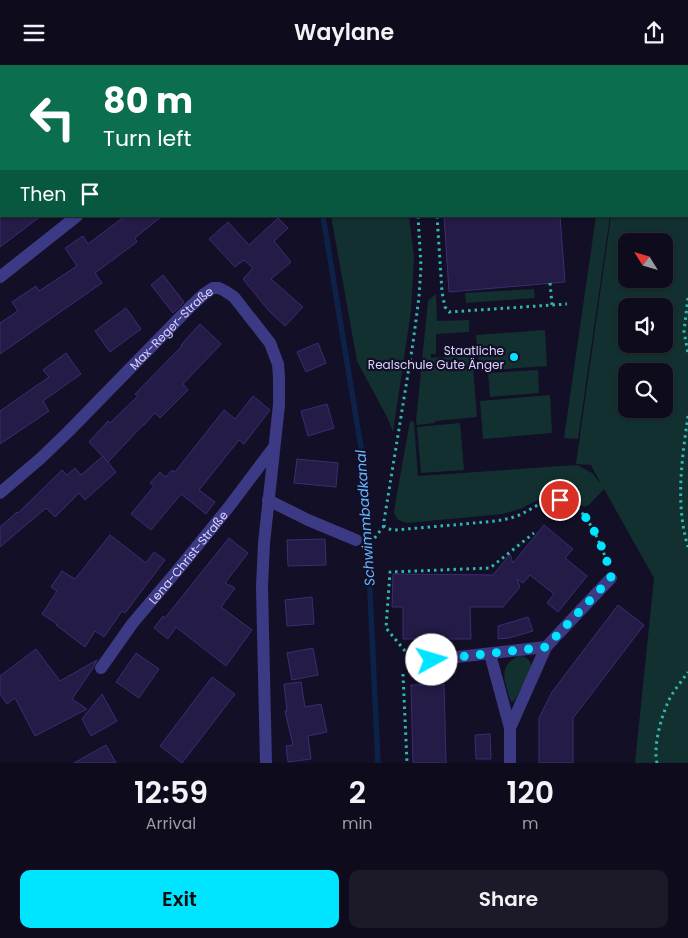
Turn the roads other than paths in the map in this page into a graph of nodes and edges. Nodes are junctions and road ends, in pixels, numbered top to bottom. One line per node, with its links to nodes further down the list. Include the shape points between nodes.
1 (76, 217): 2 (street)
2 (0, 277)
3 (274, 447): 4 (street, Max-Reger-Straße, via 279,405 275,355 270,343 234,297 220,288 213,288 190,307 41,458); 5 (street, Max-Reger-Straße); 11 (street, Lena-Christ-Straße)
4 (0, 493)
5 (268, 500): 6 (street); 13 (street, Max-Reger-Straße, via 262,587)
6 (356, 540)
7 (611, 578): 8 (street)
8 (546, 647): 9 (street); 12 (street)
9 (490, 654): 10 (street); 12 (street)
10 (413, 662)
11 (101, 667)
12 (510, 728): 14 (street)
13 (266, 763)
14 (510, 763)

